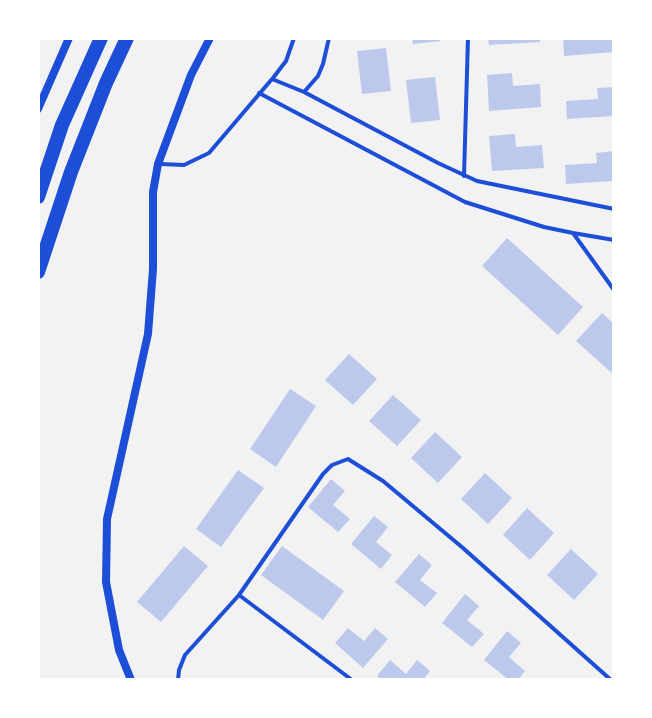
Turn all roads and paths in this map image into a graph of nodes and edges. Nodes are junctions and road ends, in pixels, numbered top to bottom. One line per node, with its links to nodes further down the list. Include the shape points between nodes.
1 (69, 38): 11 (street)
2 (101, 38): 14 (highway, via 62,125)
3 (127, 38): 18 (highway, via 71,172)
4 (210, 38): 12 (street)
5 (294, 38): 8 (lane)
6 (329, 38): 9 (lane, via 318,76)
7 (468, 38): 13 (lane)
8 (272, 79): 9 (lane); 10 (lane)
9 (304, 92): 13 (lane)
10 (259, 93): 12 (lane, via 209,153 184,165); 16 (lane, via 465,202)
11 (38, 109)
12 (158, 164): 21 (street, via 148,334 114,483 105,551 111,612)
13 (464, 176): 15 (lane)
14 (38, 197)
15 (614, 209)
16 (573, 233): 17 (lane); 19 (lane)
17 (614, 240)
18 (38, 272)
19 (614, 290)
20 (239, 595): 22 (lane, via 185,655); 23 (lane); 24 (lane, via 323,474 348,459 383,481 463,548)
21 (131, 680)
22 (178, 680)
23 (352, 680)
24 (611, 680)

